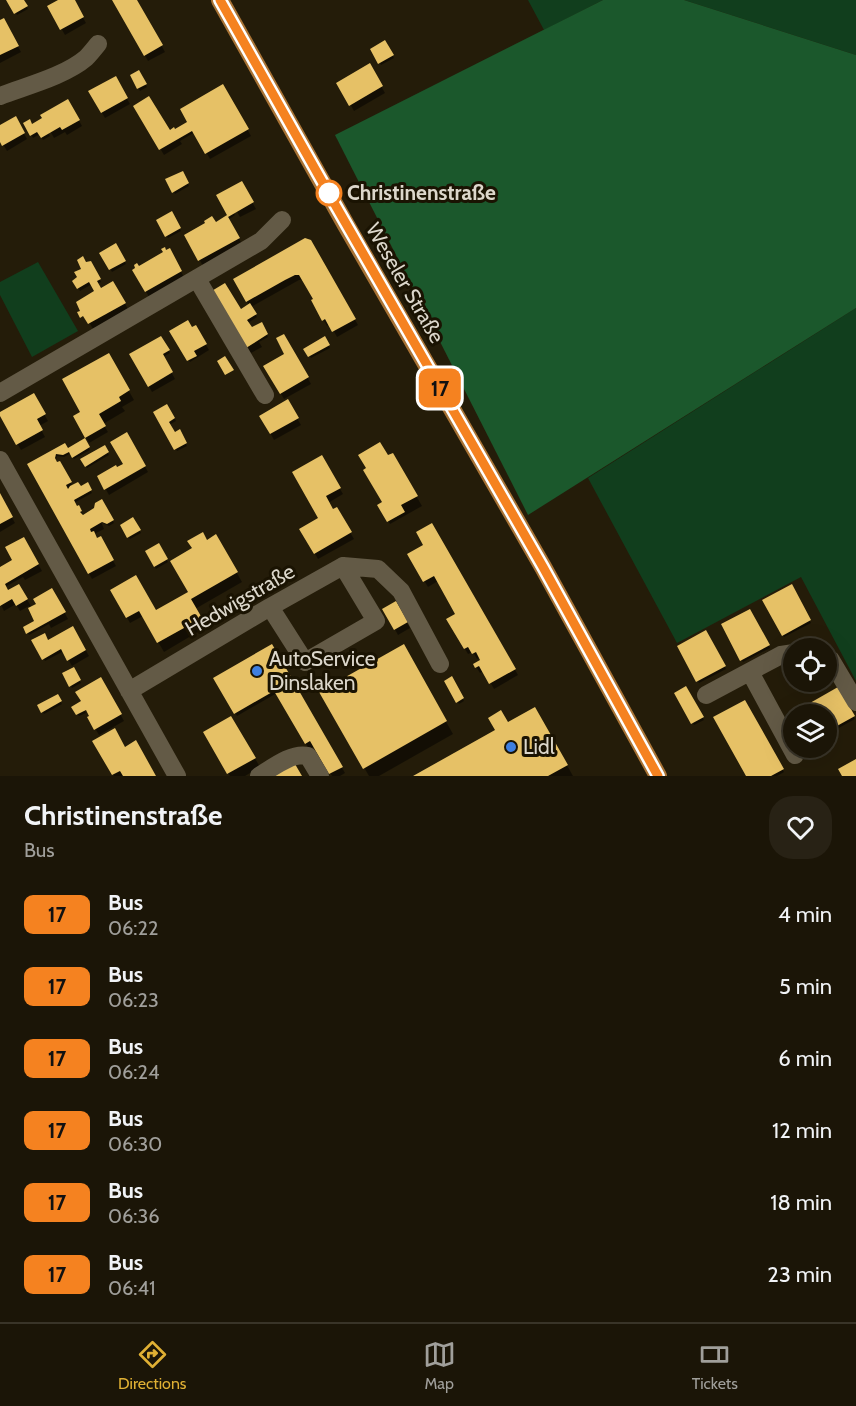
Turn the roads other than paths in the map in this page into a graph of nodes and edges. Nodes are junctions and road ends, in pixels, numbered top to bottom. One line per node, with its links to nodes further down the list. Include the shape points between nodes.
1 (220, 0): 22 (main road, Weseler Straße)
2 (99, 44): 3 (street, via 73,67)
3 (0, 96)
4 (282, 220): 5 (street, via 261,241)
5 (197, 279): 6 (street); 7 (street)
6 (0, 393)
7 (265, 395)
8 (0, 460): 15 (street)
9 (343, 566): 10 (street, Hedwigstraße); 10 (street, via 376,621 305,662); 12 (street, via 378,569 401,591)
10 (270, 607): 15 (street, Hedwigstraße)
11 (783, 655): 14 (street)
12 (441, 664)
13 (837, 670): 17 (street)
14 (750, 672): 16 (street); 18 (street)
15 (129, 691): 19 (street)
16 (706, 695)
17 (856, 702)
18 (783, 733)
19 (177, 776)
20 (259, 776): 21 (street, via 302,754 308,756)
21 (320, 776)
22 (658, 776)

